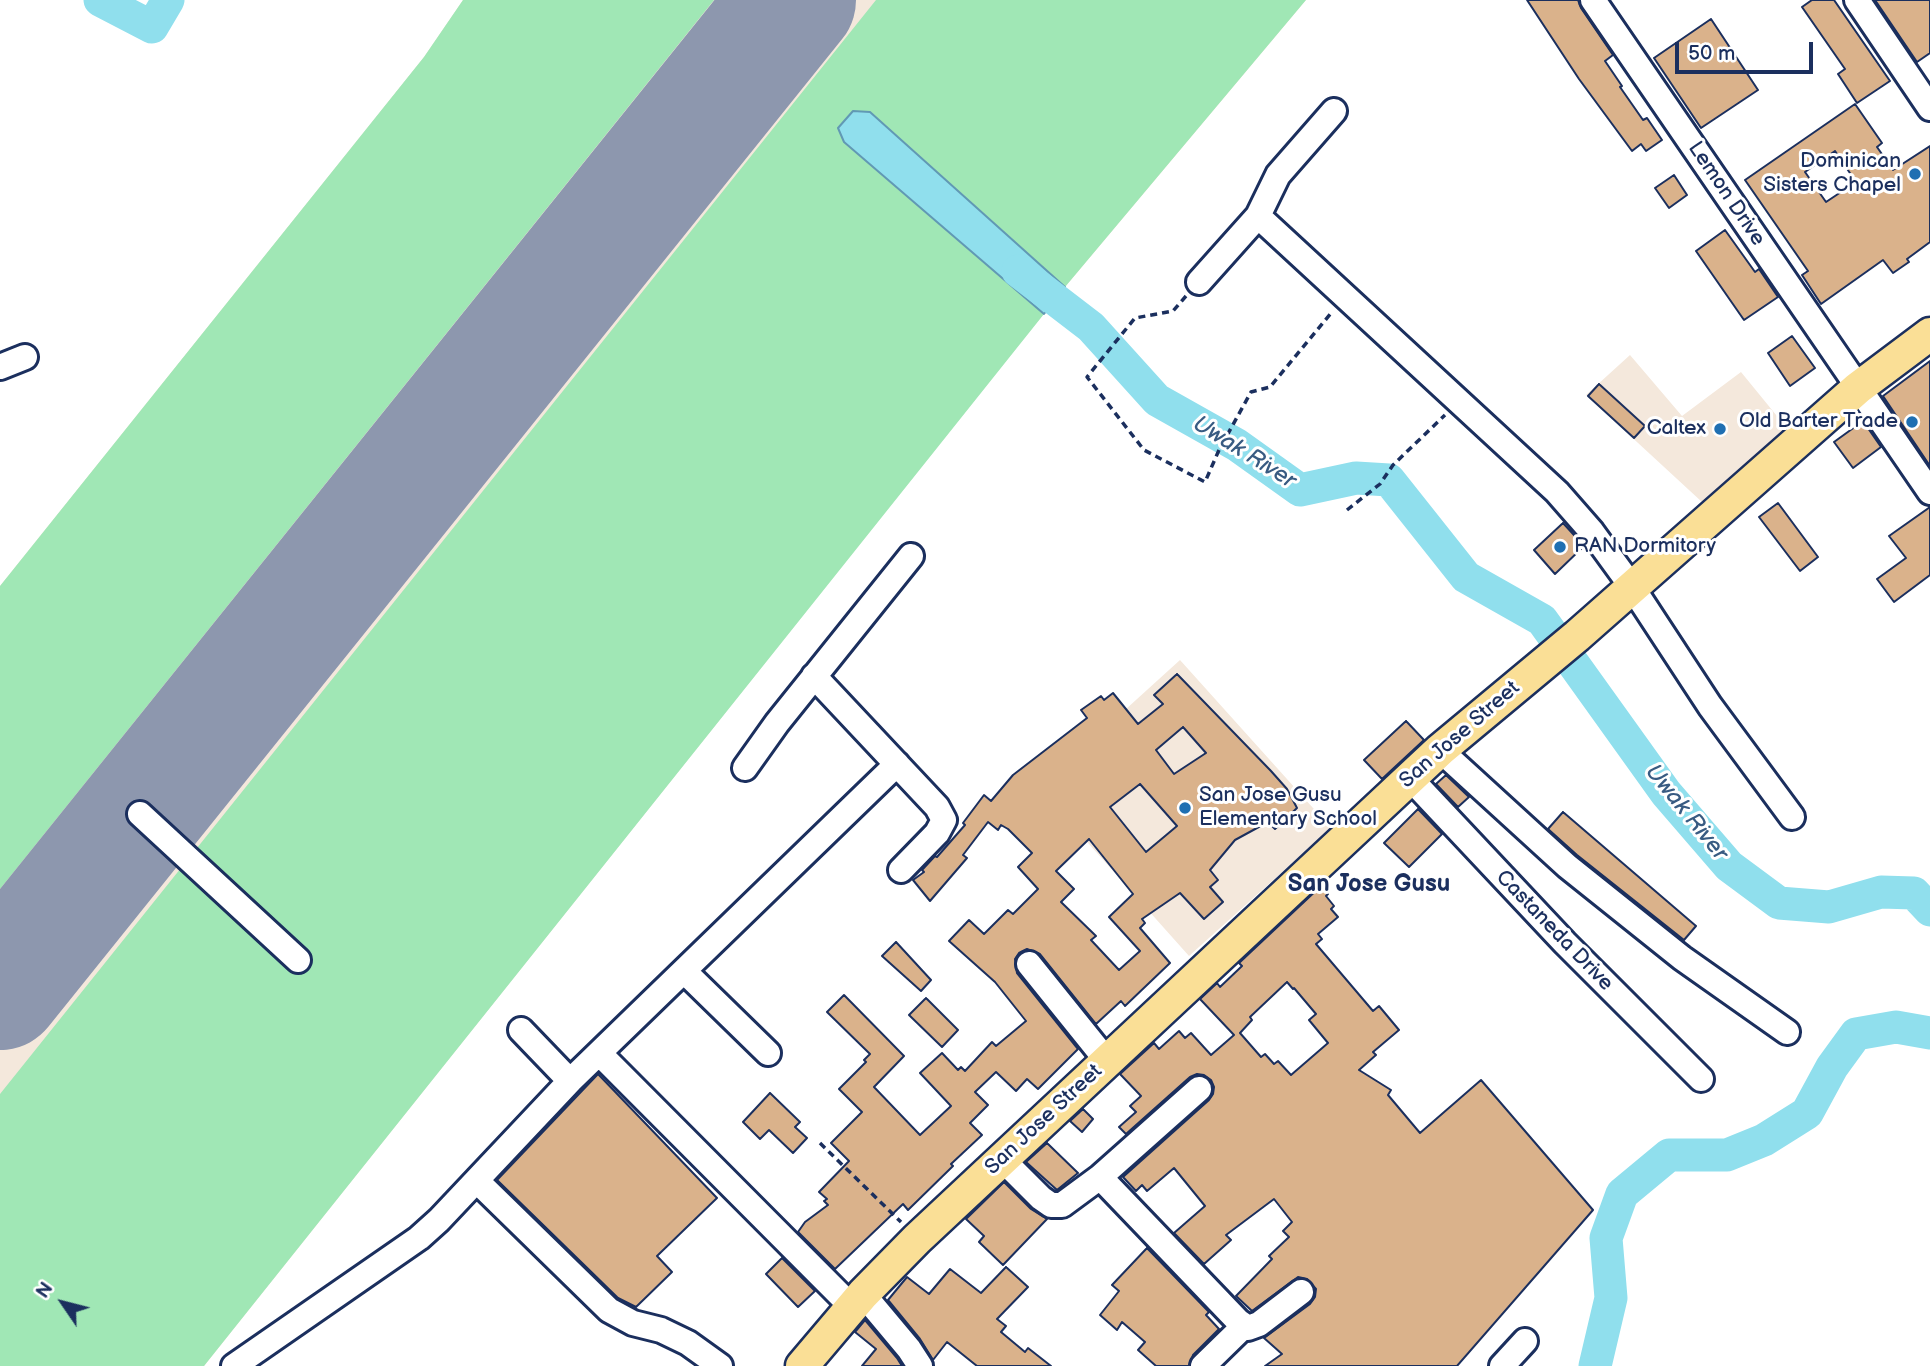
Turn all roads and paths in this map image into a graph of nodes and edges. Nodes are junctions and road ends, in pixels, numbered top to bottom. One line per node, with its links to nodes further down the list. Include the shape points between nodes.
1 (1593, 0): 11 (street, Lemon Drive)
2 (1857, 0): 3 (street)
3 (1930, 108)
4 (1334, 111): 5 (street, via 1278,175)
5 (1258, 216): 6 (street); 7 (street)
6 (1199, 282): 7 (path, via 1173,312 1135,318 1087,377 1144,450 1205,482 1251,392 1270,387)
7 (1345, 297): 12 (street)
8 (1930, 334): 11 (main road, San Jose Street)
9 (24, 357): 10 (street)
10 (0, 367)
11 (1858, 388): 13 (street, Lemon Drive); 16 (main road, San Jose Street)
12 (1459, 402): 14 (path, via 1380,484); 16 (street, via 1557,492)
13 (1930, 492)
14 (1347, 510)
15 (911, 556): 17 (street)
16 (1632, 587): 18 (main road, San Jose Street); 23 (street, via 1710,706)
17 (814, 676): 19 (street); 20 (street)
18 (1440, 750): 21 (main road, San Jose Street); 29 (street, via 1567,866 1682,958)
19 (897, 764): 24 (street, via 944,820 937,834); 27 (street)
20 (745, 768)
21 (1410, 778): 32 (main road, San Jose Street); 33 (street, Castaneda Drive)
22 (140, 814): 25 (street)
23 (1792, 817)
24 (901, 870)
25 (298, 960)
26 (1029, 964): 32 (street)
27 (684, 971): 30 (street); 31 (street)
28 (522, 1030): 34 (street)
29 (1787, 1032)
30 (599, 1053): 34 (street); 42 (street)
31 (768, 1053)
32 (1107, 1061): 37 (main road, San Jose Street)
33 (1701, 1079)
34 (570, 1081): 39 (street)
35 (1199, 1089): 38 (street)
36 (820, 1143): 40 (path)
37 (1002, 1159): 38 (street, via 1051,1205 1062,1205); 40 (main road, San Jose Street)
38 (1100, 1177): 43 (street)
39 (477, 1181): 45 (street, via 419,1238); 46 (street, via 609,1310 633,1324 688,1343)
40 (917, 1239): 42 (main road, San Jose Street)
41 (1301, 1293): 43 (street, via 1253,1328)
42 (858, 1301): 47 (main road, San Jose Street); 48 (street, via 909,1349)
43 (1244, 1326): 49 (street)
44 (1525, 1341): 50 (street)
45 (234, 1366)
46 (720, 1366)
47 (802, 1366)
48 (920, 1366)
49 (1203, 1366)
50 (1502, 1366)

